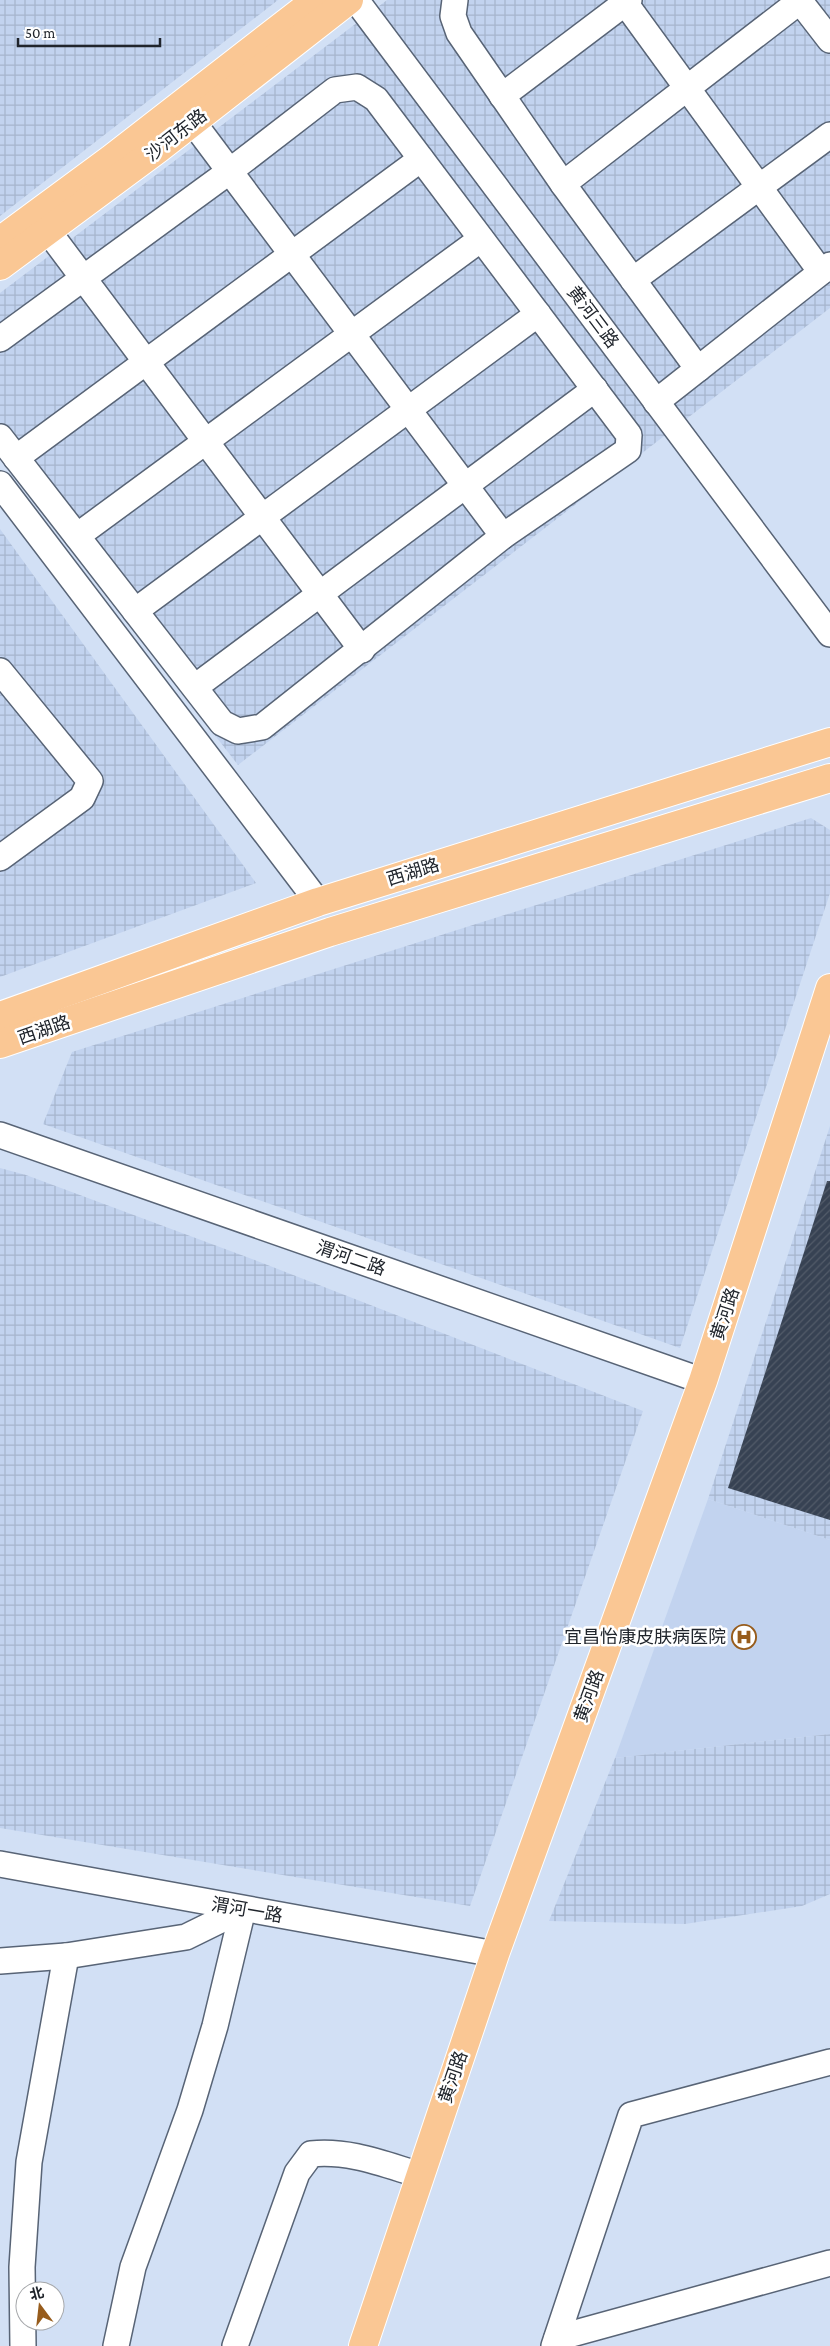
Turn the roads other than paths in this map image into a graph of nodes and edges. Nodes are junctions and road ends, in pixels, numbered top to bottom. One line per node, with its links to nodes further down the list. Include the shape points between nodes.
1 (316, 0): 10 (main road, 沙河东路)
2 (348, 0): 10 (main road, 沙河东路)
3 (356, 0): 30 (street, 黄河三路)
4 (455, 0): 9 (street, via 453,16 460,34)
5 (626, 1): 8 (street); 9 (street)
6 (800, 1): 7 (street); 8 (street)
7 (830, 40)
8 (688, 89): 14 (street); 15 (street)
9 (502, 96): 14 (street)
10 (187, 114): 13 (street); 16 (main road, 沙河东路)
11 (830, 135): 15 (street)
12 (420, 159): 13 (street, via 376,99 357,87 335,90); 17 (street); 19 (street)
13 (230, 171): 19 (street); 22 (street)
14 (563, 184): 23 (street)
15 (759, 187): 21 (street); 23 (street)
16 (42, 223): 18 (main road, 沙河东路); 20 (main road, 沙河东路); 22 (street)
17 (481, 239): 24 (street); 25 (street)
18 (0, 241)
19 (292, 254): 25 (street); 27 (street)
20 (0, 266)
21 (826, 268): 28 (street)
22 (83, 278): 26 (street); 27 (street)
23 (633, 280): 28 (street)
24 (538, 314): 29 (street); 31 (street)
25 (352, 334): 31 (street); 33 (street)
26 (0, 339)
27 (146, 362): 33 (street); 34 (street)
28 (698, 369): 30 (street)
29 (594, 388): 36 (street); 39 (street, via 629,435 628,450)
30 (656, 402): 42 (street, 黄河三路)
31 (409, 410): 36 (street); 37 (street)
32 (0, 437): 34 (street)
33 (206, 441): 37 (street); 38 (street)
34 (16, 458): 38 (street)
35 (0, 484): 49 (street)
36 (465, 485): 39 (street); 40 (street)
37 (262, 517): 40 (street); 41 (street)
38 (77, 536): 41 (street)
39 (503, 536): 43 (street)
40 (320, 594): 43 (street); 45 (street)
41 (135, 611): 45 (street)
42 (830, 634)
43 (362, 650): 45 (street, via 262,727 238,731 222,723)
44 (0, 672): 48 (street, via 90,781 82,798)
45 (195, 687)
46 (830, 742): 49 (main road, 西湖路)
47 (830, 778): 52 (main road, 西湖路, via 330,932)
48 (0, 858)
49 (318, 902): 51 (main road, 西湖路)
50 (830, 988): 54 (main road, 黄河路)
51 (0, 1016)
52 (0, 1044)
53 (0, 1135): 54 (street, 渭河二路)
54 (703, 1381): 57 (main road, 黄河路)
55 (0, 1864): 56 (street, 渭河一路)
56 (243, 1909): 57 (street, 渭河一路); 58 (street, via 186,1937); 65 (street, via 215,2026 190,2110 133,2267)
57 (495, 1954): 61 (main road, 黄河路)
58 (66, 1956): 59 (street); 64 (street, via 28,2162 22,2267)
59 (0, 1961)
60 (830, 2062): 63 (street, via 632,2115)
61 (420, 2175): 66 (street, via 359,2156 330,2152 311,2154 296,2173); 67 (main road, 黄河路)
62 (830, 2263): 63 (street)
63 (556, 2342)
64 (23, 2346)
65 (116, 2346)
66 (235, 2346)
67 (363, 2346)

